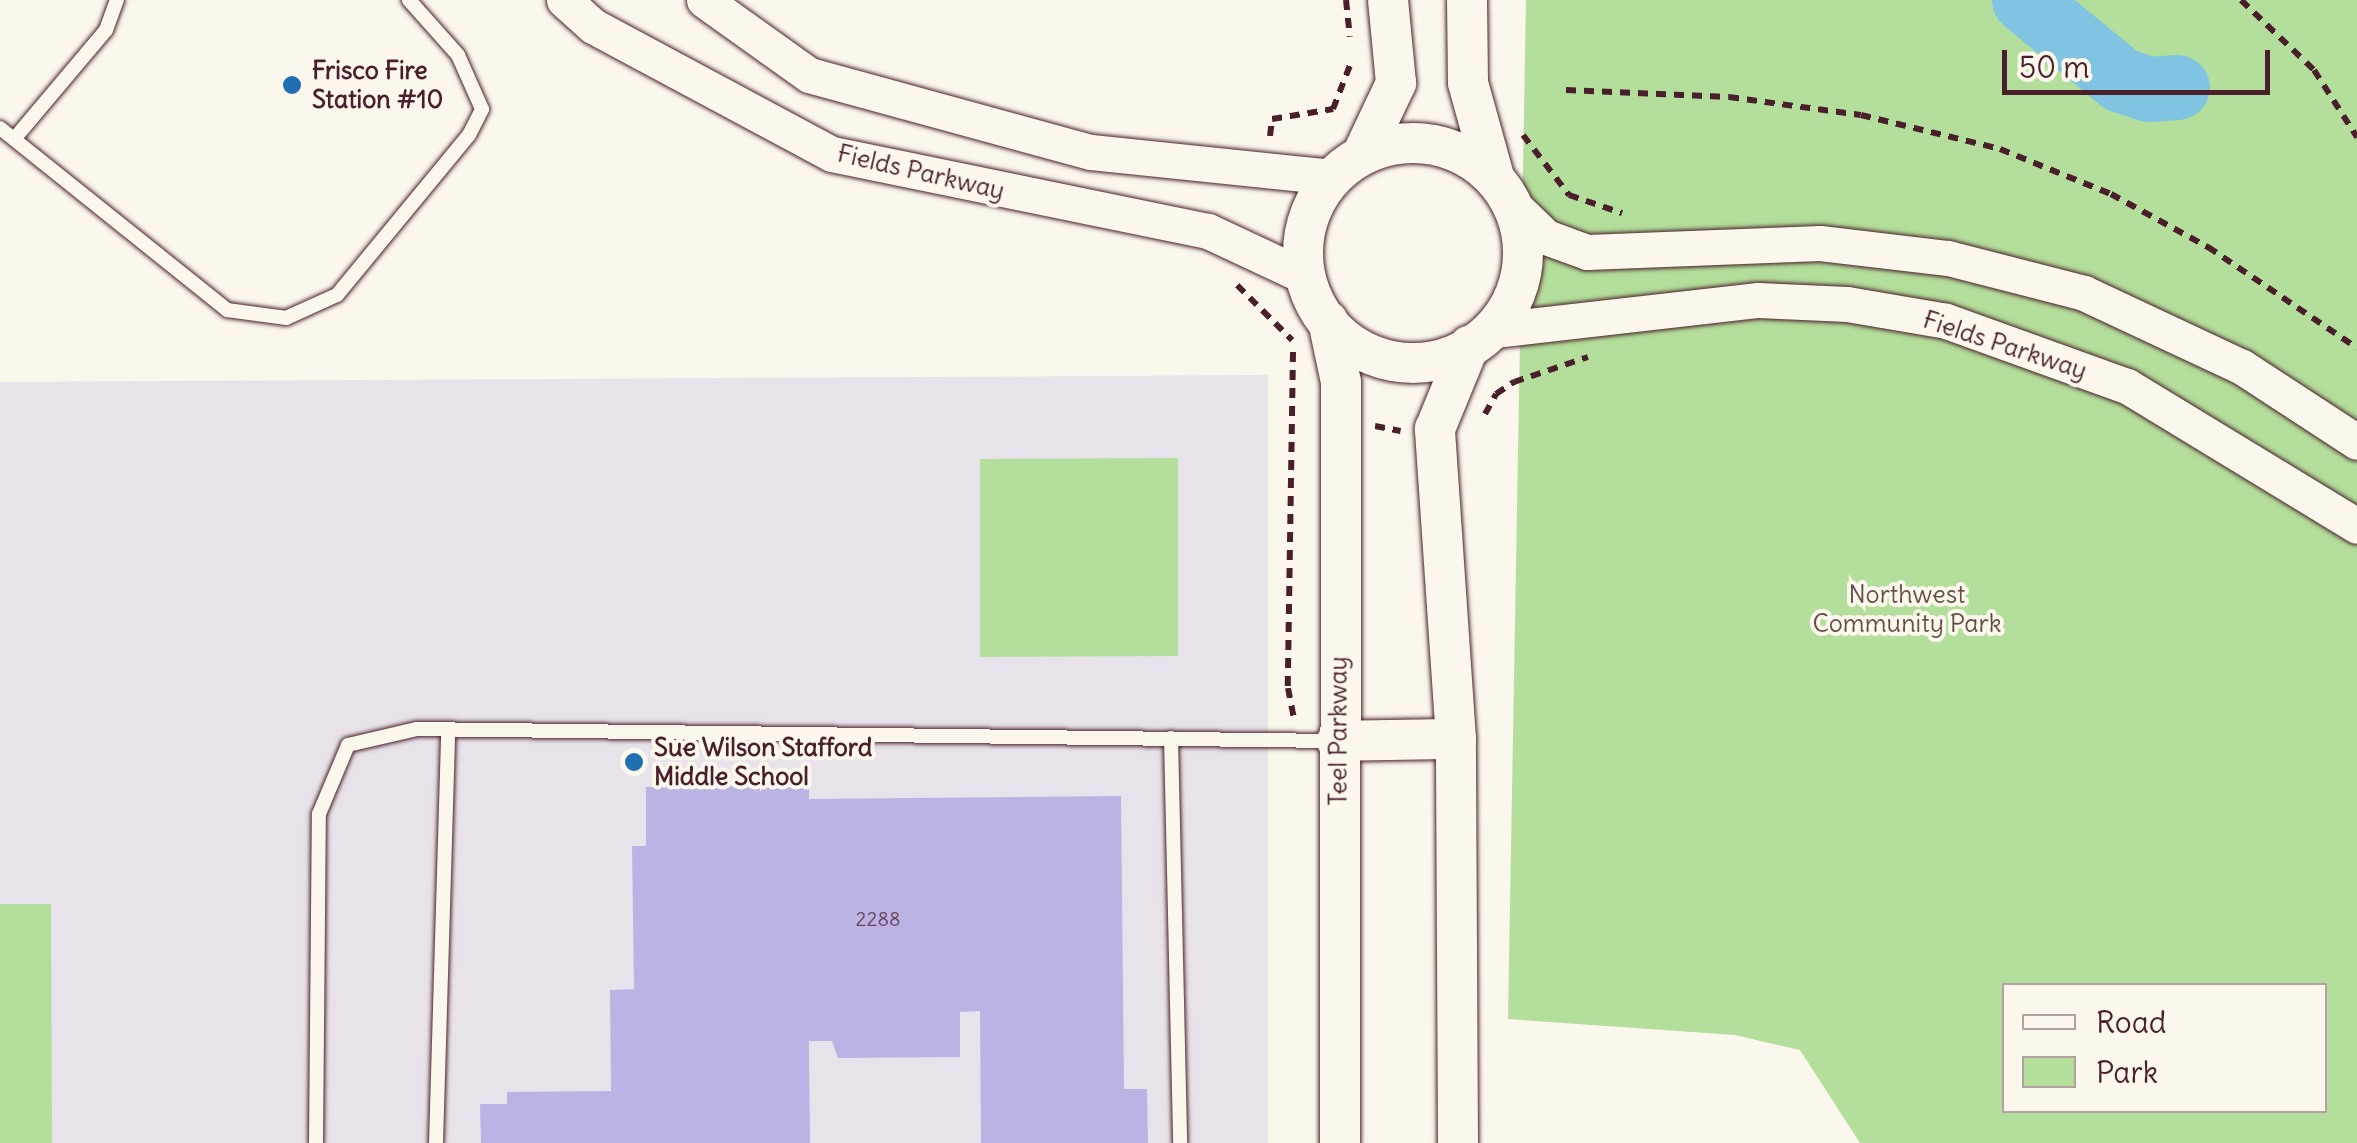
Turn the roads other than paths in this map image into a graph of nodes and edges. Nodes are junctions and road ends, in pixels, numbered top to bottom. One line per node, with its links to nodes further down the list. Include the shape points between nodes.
1 (118, 0): 8 (lane, via 106,30)
2 (410, 0): 8 (lane, via 458,55 482,109 469,135 337,295 286,318 226,310)
3 (564, 0): 11 (street, Fields Parkway, via 593,26 832,154 1208,231)
4 (704, 0): 9 (street, via 809,75 1092,152 1265,168)
5 (1388, 0): 9 (main road, via 1396,83)
6 (1467, 0): 10 (main road, via 1468,83)
7 (0, 128): 8 (lane)
8 (15, 138)
9 (1347, 166): 10 (main road, via 1396,144 1432,144 1465,156); 11 (main road, via 1313,206 1303,240)
10 (1504, 192): 13 (main road, via 1524,242 1521,279); 14 (street, via 1546,237 1587,252 1820,243 1948,258 2084,293 2242,366)
11 (1304, 276): 12 (main road)
12 (1328, 321): 13 (main road, via 1342,338 1374,356 1412,364); 18 (main road, Teel Parkway, via 1341,382)
13 (1482, 338): 15 (street, Fields Parkway, via 1758,300 1846,304 1946,321 2127,386); 19 (main road, via 1435,429)
14 (2357, 442)
15 (2357, 526)
16 (448, 729): 17 (lane); 20 (lane, via 348,745 319,814); 21 (lane)
17 (1171, 738): 18 (lane); 22 (lane)
18 (1318, 740): 19 (main road); 23 (main road, Teel Parkway)
19 (1456, 740): 24 (main road)
20 (316, 1143)
21 (436, 1143)
22 (1180, 1143)
23 (1340, 1143)
24 (1458, 1143)

